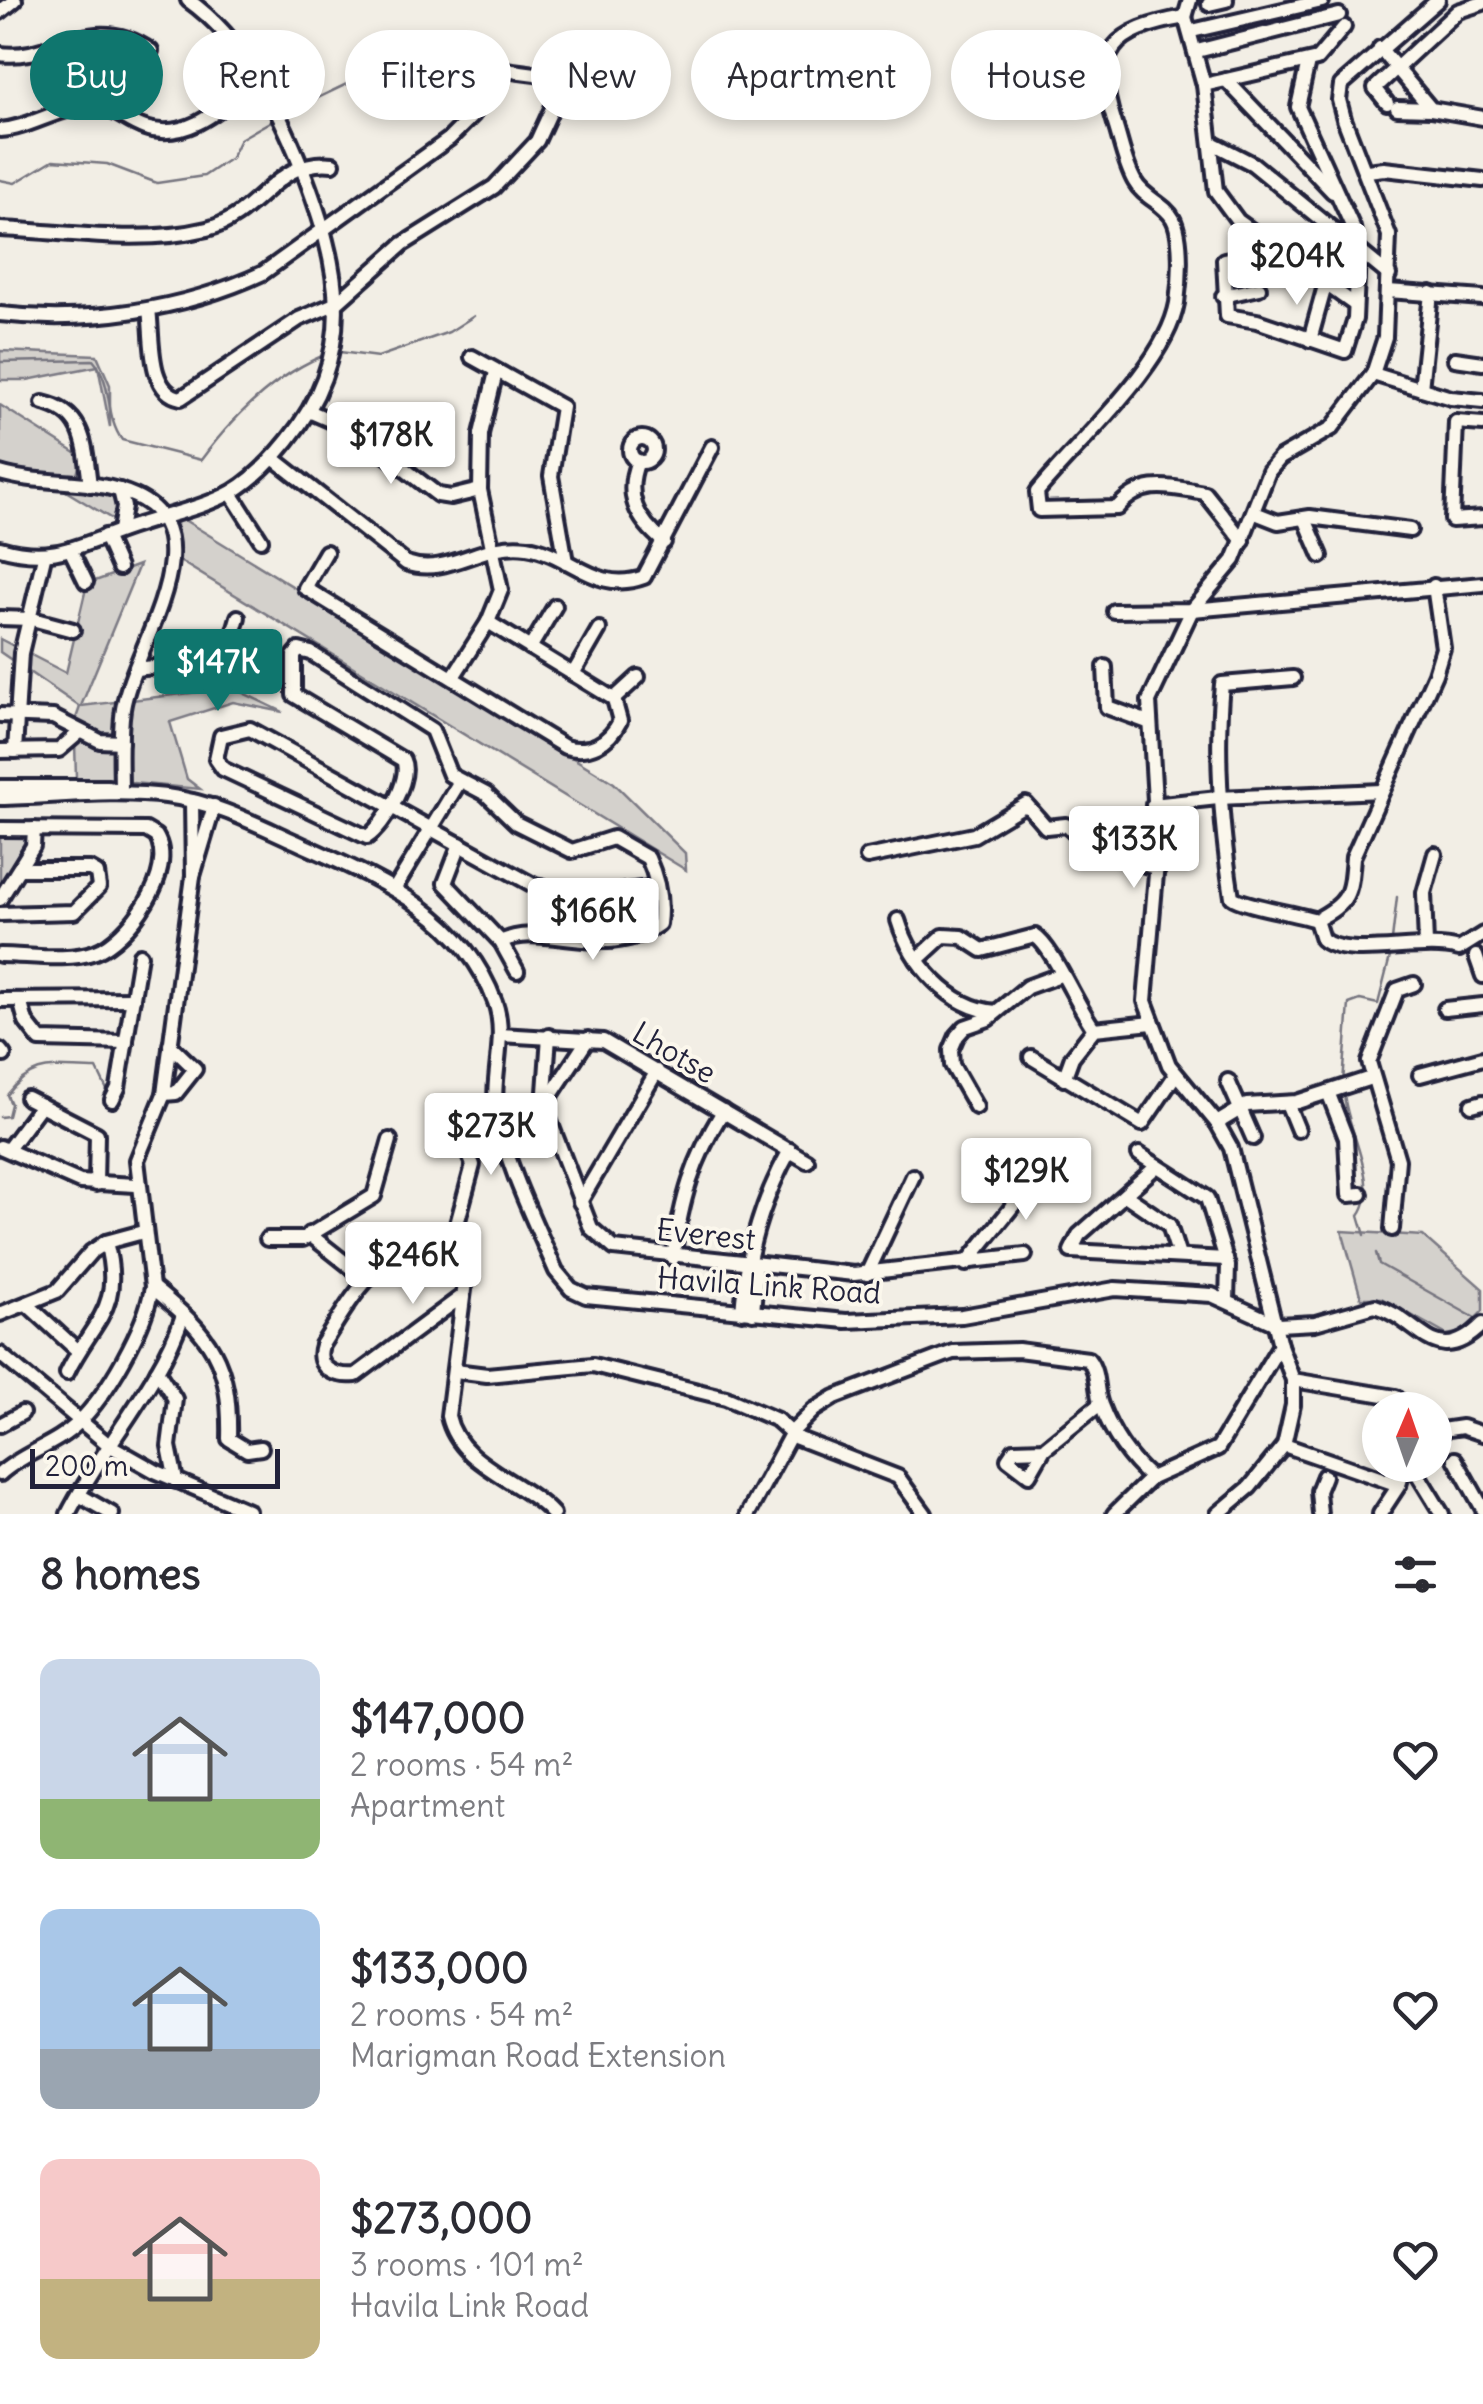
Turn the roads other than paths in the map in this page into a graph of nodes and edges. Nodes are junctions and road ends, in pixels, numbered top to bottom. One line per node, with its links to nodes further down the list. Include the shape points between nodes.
1 (15, 0): 9 (street)
2 (188, 0): 11 (street)
3 (1190, 0): 10 (street)
4 (1226, 0): 8 (street)
5 (1438, 0): 13 (street)
6 (1322, 1): 12 (street)
7 (1483, 3): 18 (street, via 1458,11)
8 (1210, 4)
9 (0, 12)
10 (1185, 17): 12 (street); 79 (street, via 1129,30 1113,44 1105,66 1107,98 1135,184 1172,216 1178,232 1177,302 1166,337 1143,372 1037,492 1039,510 1076,511 1117,508 1130,492 1154,485 1205,493)
11 (220, 30)
12 (1192, 31): 14 (street)
13 (1380, 48): 18 (street); 33 (street, via 1353,70 1339,100)
14 (1197, 51): 17 (street, via 1341,21 1317,60); 21 (street)
15 (30, 53): 16 (street)
16 (0, 54)
17 (1308, 62): 20 (street); 35 (street, via 1298,107)
18 (1398, 72): 22 (street); 22 (street, via 1375,88 1392,106)
19 (531, 73): 36 (street, via 505,70 449,139)
20 (1226, 80): 21 (street); 35 (street)
21 (1204, 86): 30 (street)
22 (1431, 108): 23 (street)
23 (1483, 118)
24 (30, 120): 29 (street)
25 (132, 120): 26 (street, via 182,130)
26 (203, 120)
27 (279, 120): 31 (street)
28 (546, 120): 47 (street, via 506,176 388,256)
29 (0, 130)
30 (1212, 143): 38 (street, via 1216,191 1238,221); 39 (street, via 1253,164)
31 (300, 164): 32 (street); 36 (street); 37 (street, via 229,220 170,237)
32 (333, 164)
33 (1367, 172): 34 (street, via 1384,168); 40 (street, via 1386,218)
34 (1483, 180)
35 (1342, 200): 39 (street)
36 (323, 228): 47 (street); 49 (street, via 263,273)
37 (0, 229)
38 (1278, 250): 41 (street); 45 (street, via 1224,260)
39 (1358, 254): 40 (street); 48 (street)
40 (1389, 275): 43 (street)
41 (1325, 286): 48 (street); 51 (street)
42 (1258, 288): 45 (street)
43 (1388, 291): 44 (street); 56 (street)
44 (1431, 293): 46 (street); 57 (street)
45 (1223, 296): 51 (street, via 1227,316)
46 (1483, 298)
47 (338, 303): 49 (street, via 299,318 180,398 158,383); 60 (street, via 330,363)
48 (1354, 304): 51 (street, via 1346,352)
49 (149, 309): 50 (street, via 60,317)
50 (0, 314)
51 (1310, 340)
52 (472, 357): 55 (street)
53 (1454, 360): 54 (street)
54 (1483, 362)
55 (496, 372): 68 (street, via 482,434); 86 (street, via 562,407 552,476)
56 (1374, 374): 57 (street); 70 (street, via 1332,428 1280,458)
57 (1421, 390): 58 (street)
58 (1483, 401)
59 (42, 402): 66 (street, via 73,416 83,433)
60 (311, 412): 63 (street); 68 (street, via 355,432 438,495)
61 (1483, 424): 72 (street, via 1456,422 1452,520)
62 (712, 448): 78 (street)
63 (273, 458): 69 (street); 82 (street, via 406,564 429,570)
64 (638, 461): 78 (street, via 632,500)
65 (0, 472): 66 (street, via 29,482)
66 (90, 486): 67 (street)
67 (120, 490): 71 (street); 74 (street)
68 (480, 490): 82 (street)
69 (231, 492): 71 (street); 77 (street)
70 (1255, 513): 73 (street, via 1278,522); 79 (street)
71 (164, 516): 74 (street); 102 (street, via 171,565)
72 (1483, 518)
73 (1306, 521): 75 (street); 84 (street)
74 (120, 530): 76 (street)
75 (1410, 530)
76 (105, 536): 81 (street); 87 (street)
77 (261, 540)
78 (664, 542): 86 (street, via 644,577 634,581 615,584)
79 (1243, 542): 92 (street)
80 (0, 548): 85 (street)
81 (70, 549): 85 (street); 88 (street)
82 (491, 549): 86 (street, via 526,547); 97 (street, via 501,590)
83 (326, 552): 104 (street, via 306,588)
84 (1321, 556)
85 (44, 557): 96 (street)
86 (566, 562)
87 (118, 568)
88 (86, 582)
89 (1483, 584): 90 (street)
90 (1434, 586): 92 (street); 115 (street, via 1443,648)
91 (555, 606): 100 (street)
92 (1192, 610): 93 (street); 109 (street, via 1148,701)
93 (1114, 611)
94 (238, 616): 102 (street, via 226,659)
95 (0, 618): 96 (street)
96 (32, 620): 99 (street); 108 (street)
97 (488, 622): 100 (street); 104 (street)
98 (599, 629): 103 (street)
99 (73, 630)
100 (530, 648): 103 (street)
101 (1104, 667): 109 (street, via 1107,707)
102 (136, 669): 111 (street, via 123,706)
103 (573, 674): 107 (street)
104 (452, 677): 107 (street, via 576,750 614,733 620,722)
105 (638, 677): 107 (street)
106 (1293, 678): 118 (street, via 1222,684)
107 (614, 699)
108 (7, 714): 110 (street, via 53,717); 112 (street)
109 (1148, 722): 121 (street)
110 (80, 732): 111 (street); 112 (street, via 59,750)
111 (121, 742): 116 (street)
112 (7, 751)
113 (460, 781): 120 (street, via 450,774 432,730 299,650 294,695 404,760 408,778); 123 (street); 132 (street, via 486,794 516,824 572,851 612,838 627,843 648,858)
114 (0, 786): 116 (street, via 108,786)
115 (1382, 791): 118 (street); 137 (street, via 1353,857 1342,906)
116 (121, 793): 117 (street); 119 (street)
117 (0, 798)
118 (1218, 798): 121 (street); 137 (street, via 1232,896)
119 (192, 801): 122 (street); 131 (street)
120 (392, 803): 120 (street, via 367,837 223,769 216,747 222,736 250,729); 123 (street)
121 (1152, 805): 130 (street)
122 (214, 806): 131 (street); 133 (street)
123 (431, 827): 126 (street); 133 (street)
124 (34, 829): 125 (street); 129 (street); 142 (street, via 146,830 161,843 160,869 145,902 97,952)
125 (0, 830)
126 (460, 844): 132 (street, via 558,893); 139 (street, via 445,883)
127 (1435, 854): 140 (street, via 1424,894)
128 (867, 857): 130 (street, via 974,835 1026,804 1046,827 1066,825 1106,854)
129 (20, 869): 134 (street); 135 (street, via 90,869 99,887 74,912)
130 (1158, 869): 153 (street, via 1145,1001)
131 (193, 876): 159 (street)
132 (657, 887): 139 (street, via 659,924 648,932 597,942 516,934)
133 (395, 888): 155 (street, Havila Link Road, via 456,939 494,998)
134 (0, 899)
135 (0, 914)
136 (898, 920): 143 (street)
137 (1316, 920): 140 (street, via 1322,939 1336,948)
138 (1483, 934): 140 (street, via 1459,950)
139 (501, 942): 144 (street)
140 (1426, 945)
141 (140, 955): 147 (street)
142 (0, 956)
143 (917, 960): 145 (street, via 944,936 962,937 982,950 1035,936); 152 (street, via 946,990)
144 (517, 971)
145 (1060, 974): 152 (street, via 1026,987); 154 (street)
146 (1414, 984): 165 (street, via 1397,990 1370,1054)
147 (133, 999): 149 (street); 158 (street)
148 (0, 1000): 149 (street)
149 (20, 1000): 158 (street, via 40,1040)
150 (1483, 1004): 151 (street)
151 (1445, 1009)
152 (996, 1012): 175 (street, via 964,1027 951,1050 952,1065)
153 (1152, 1024): 154 (street); 163 (street)
154 (1094, 1029): 166 (street)
155 (500, 1035): 156 (street, Lhotse); 213 (street, Havila Link Road, via 496,1114 562,1281 586,1296)
156 (549, 1036): 157 (street, Lhotse); 174 (street, Everest)
157 (588, 1039): 162 (street, Lhotse); 174 (street)
158 (126, 1042): 171 (street)
159 (170, 1045): 169 (street); 169 (street, via 195,1069 176,1093)
160 (1031, 1057): 166 (street)
161 (1483, 1058): 164 (street)
162 (657, 1071): 177 (street, Lhotse); 194 (street)
163 (1176, 1074): 166 (street, via 1142,1124); 179 (street)
164 (1420, 1075)
165 (1371, 1078): 168 (street); 195 (street, via 1398,1160)
166 (1064, 1079)
167 (1228, 1081): 176 (street)
168 (1328, 1092): 172 (street); 192 (street, via 1346,1138 1349,1195)
169 (164, 1094): 191 (street, via 141,1143)
170 (27, 1098): 173 (street)
171 (112, 1100)
172 (1287, 1103): 176 (street); 180 (street)
173 (41, 1105): 183 (street); 190 (street, via 97,1134)
174 (544, 1106): 194 (street, Everest)
175 (976, 1107)
176 (1240, 1108): 179 (street); 181 (street)
177 (723, 1110): 184 (street, Lhotse); 203 (street, via 686,1182)
178 (451, 1112): 200 (street, via 474,1165)
179 (1217, 1122): 217 (street, via 1235,1160)
180 (1298, 1130)
181 (1253, 1138)
182 (390, 1140): 197 (street, via 374,1196)
183 (4, 1148): 190 (street)
184 (790, 1150): 186 (street, Lhotse); 206 (street, via 760,1210)
185 (1138, 1154): 188 (street)
186 (807, 1161)
187 (1054, 1163): 205 (street)
188 (1157, 1166): 193 (street); 204 (street, via 1207,1198)
189 (907, 1182): 207 (street)
190 (96, 1184): 191 (street)
191 (136, 1185): 196 (street)
192 (1361, 1194)
193 (1125, 1195): 202 (street, via 1169,1225); 202 (street, via 1079,1235 1071,1251)
194 (580, 1202): 203 (street, Everest, via 605,1243 627,1253)
195 (1392, 1229)
196 (143, 1232): 199 (street); 209 (street)
197 (309, 1234): 198 (street); 208 (street)
198 (267, 1239)
199 (106, 1242): 212 (street, via 57,1291); 219 (street, via 112,1294 106,1314)
200 (450, 1250): 208 (street, via 410,1248); 210 (street, via 466,1266)
201 (1025, 1255): 205 (street, Everest)
202 (1179, 1256): 204 (street)
203 (673, 1258): 206 (street, Everest)
204 (1226, 1259): 211 (street)
205 (966, 1264): 207 (street, Everest)
206 (752, 1265): 207 (street, Everest); 213 (street)
207 (868, 1274)
208 (366, 1279): 210 (street, via 319,1354 339,1376 370,1366)
209 (152, 1287): 215 (street); 228 (street, via 143,1323)
210 (461, 1297): 222 (street)
211 (1227, 1300): 213 (street, Havila Link Road, via 1115,1289 941,1318 846,1321); 217 (street, Havila Link Road)
212 (28, 1304): 214 (street); 219 (street)
213 (748, 1313)
214 (0, 1314)
215 (183, 1316): 221 (street); 235 (street, via 222,1365 229,1438 247,1450)
216 (1483, 1324): 217 (street, via 1450,1345 1374,1306 1316,1323)
217 (1278, 1325): 218 (street)
218 (1280, 1345): 224 (street); 240 (street, via 1218,1448)
219 (77, 1350): 223 (street)
220 (0, 1354): 228 (street)
221 (157, 1371): 233 (street); 241 (street, via 174,1399 170,1446)
222 (455, 1371): 231 (street, via 487,1375 592,1365 726,1398); 251 (street, via 452,1435)
223 (66, 1373)
224 (1293, 1380): 225 (street); 234 (street)
225 (1366, 1392)
226 (1100, 1404): 231 (street, via 1088,1360 1018,1350 952,1352 835,1398); 236 (street); 240 (street, via 1124,1452)
227 (22, 1414): 229 (street)
228 (80, 1422): 233 (street); 238 (street)
229 (0, 1425)
230 (1452, 1428): 232 (street)
231 (792, 1432): 252 (street); 253 (street, via 898,1477)
232 (1483, 1434)
233 (109, 1445): 241 (street); 245 (street)
234 (1284, 1445): 244 (street); 255 (street)
235 (262, 1448)
236 (1044, 1449)
237 (1455, 1459): 247 (street)
238 (0, 1474)
239 (1324, 1476): 256 (street)
240 (1151, 1478): 254 (street)
241 (176, 1481): 246 (street)
242 (1400, 1482): 244 (street)
243 (1420, 1482): 259 (street)
244 (1395, 1492): 257 (street); 258 (street)
245 (79, 1495): 249 (street); 250 (street)
246 (222, 1508): 248 (street)
247 (1483, 1508)
248 (248, 1511)
249 (68, 1514)
250 (112, 1514)
251 (552, 1514)
252 (748, 1514)
253 (924, 1514)
254 (1114, 1514)
255 (1218, 1514)
256 (1320, 1514)
257 (1380, 1514)
258 (1398, 1514)
259 (1442, 1514)

